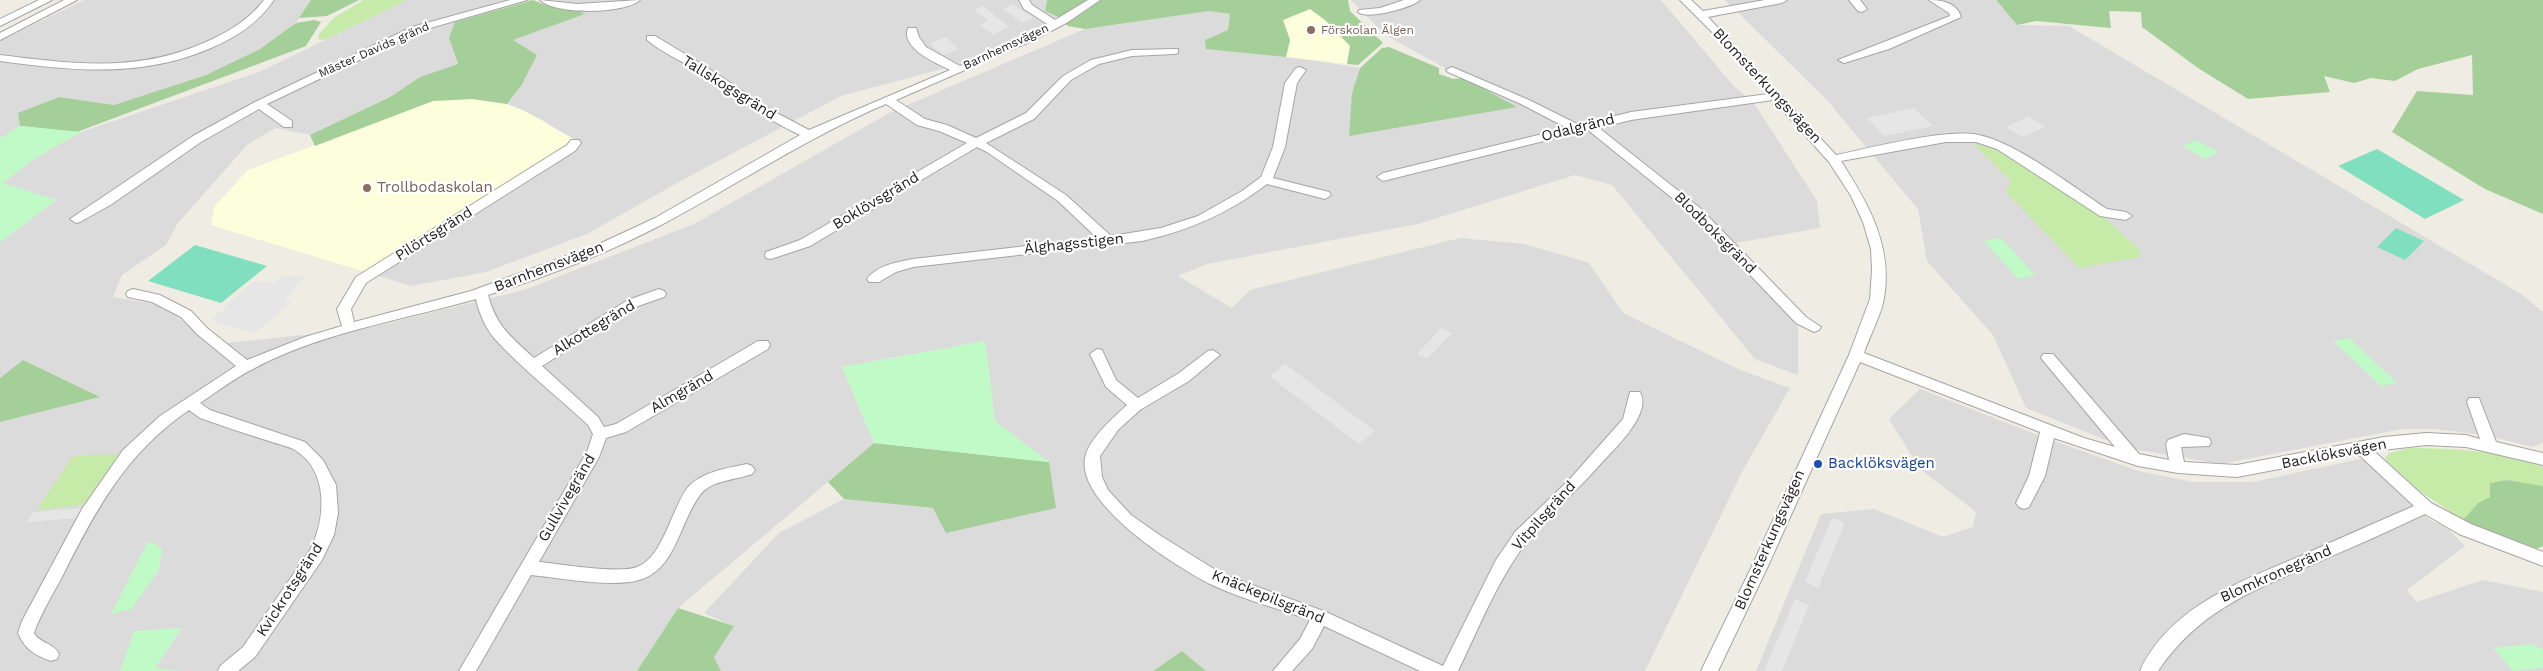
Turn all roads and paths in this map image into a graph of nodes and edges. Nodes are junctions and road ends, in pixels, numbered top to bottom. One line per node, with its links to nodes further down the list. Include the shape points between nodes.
1 (47, 0): 17 (street)
2 (72, 0): 20 (street)
3 (269, 0): 23 (street, via 254,19 232,34 200,49 153,64 76,69)
4 (522, 0): 30 (street, Mäster Davids gränd, via 416,29)
5 (545, 0): 6 (street, via 584,7)
6 (635, 0)
7 (1024, 0): 18 (street, Barnhemsvägen)
8 (1095, 0): 18 (street, Barnhemsvägen)
9 (1415, 0): 15 (street, via 1381,11)
10 (1685, 0): 16 (street, Blomsterkungsvägen)
11 (1782, 0): 16 (street, Blomsterkungsvägen)
12 (1854, 0): 14 (street)
13 (1934, 0): 24 (street, via 1954,11 1956,17)
14 (1862, 9)
15 (1363, 12)
16 (1700, 14): 28 (street, Blomsterkungsvägen)
17 (0, 23)
18 (1054, 24): 25 (street, Barnhemsvägen)
19 (912, 30): 25 (street, Barnhemsvägen, via 912,38 919,46)
20 (0, 37)
21 (651, 38): 34 (street, Tallskogsgränd)
22 (1174, 51): 35 (street, Boklövsgränd, via 1132,53 1095,62 1068,78 1030,116)
23 (0, 58)
24 (1844, 60)
25 (958, 69): 29 (street, Barnhemsvägen)
26 (1300, 70): 39 (street, via 1291,83 1278,147)
27 (1452, 70): 33 (street)
28 (1777, 96): 32 (street, Odalgränd, via 1631,116); 37 (street, Blomsterkungsvägen)
29 (888, 100): 34 (street, Barnhemsvägen); 35 (street, via 921,122)
30 (259, 104): 31 (street); 42 (street, Mäster Davids gränd, via 197,139 123,192)
31 (288, 124)
32 (1590, 125): 33 (street, Odalgränd); 50 (street, Blodboksgränd, via 1696,211 1801,320)
33 (1576, 128): 38 (street, Odalgränd)
34 (809, 136): 46 (street, Barnhemsvägen, via 605,246)
35 (978, 142): 43 (street, via 1062,198); 44 (street, Boklövsgränd, via 805,243)
36 (575, 143): 49 (street, Pilörtsgränd, via 361,280 344,309)
37 (1833, 159): 41 (street, via 1946,138 1977,138 2001,146 2104,213); 54 (street, Blomsterkungsvägen, via 1857,196 1877,249 1876,299)
38 (1383, 177)
39 (1265, 180): 40 (street); 43 (street, Älghagsstigen, via 1218,210 1183,227 1142,237)
40 (1325, 195)
41 (2126, 216)
42 (76, 219)
43 (1107, 240): 45 (street, Älghagsstigen, via 913,263 892,268)
44 (771, 255)
45 (874, 279)
46 (481, 293): 49 (street, Barnhemsvägen); 57 (street, via 486,313 498,333)
47 (133, 294): 56 (street, via 155,298 186,314)
48 (659, 294): 57 (street, Alkottegränd, via 633,303)
49 (349, 327): 56 (street, Barnhemsvägen, via 309,339)
50 (1814, 327)
51 (763, 345): 63 (street, Almgränd, via 621,428)
52 (1096, 354): 61 (street, via 1111,383)
53 (1213, 355): 61 (street, Knäckepilsgränd)
54 (1856, 355): 62 (street, Backlöksvägen); 82 (street, Blomsterkungsvägen)
55 (2048, 358): 67 (street)
56 (246, 366): 60 (street)
57 (531, 366): 63 (street, via 593,421)
58 (1635, 396): 81 (street, Vitpilsgränd, via 1629,422 1522,537 1502,565)
59 (2474, 402): 65 (street)
60 (190, 403): 76 (street, via 129,453 84,521 26,633 30,642); 77 (street, Kvickrotsgränd, via 205,414 300,446 318,464 328,485 330,513 326,535 316,555 249,652)
61 (1138, 405): 75 (street, Knäckepilsgränd, via 1113,426 1093,455 1094,477 1102,494 1126,519 1155,541 1216,579)
62 (2048, 430): 67 (street, Backlöksvägen); 71 (street, via 2037,476)
63 (600, 434): 74 (street, Gullvivegränd, via 594,453)
64 (2204, 442): 69 (street, via 2184,440 2173,444)
65 (2490, 446): 66 (street, Backlöksvägen, via 2426,439); 68 (street, Backlöksvägen)
66 (2362, 448): 69 (street, Backlöksvägen, via 2237,471); 72 (street)
67 (2134, 459): 69 (street, Backlöksvägen)
68 (2543, 459)
69 (2178, 468)
70 (747, 470): 74 (street, via 722,476 694,491 657,560 636,575)
71 (2024, 503)
72 (2426, 507): 73 (street, via 2465,529); 83 (street, Blomkronegränd, via 2223,597 2186,624 2161,649)
73 (2543, 559)
74 (526, 568): 78 (street, Gullvivegränd)
75 (1320, 617): 79 (street, via 1306,644); 80 (street, Knäckepilsgränd)
76 (51, 654)
77 (226, 671)
78 (467, 671)
79 (1281, 671)
80 (1437, 671)
81 (1449, 671)
82 (1709, 671)
83 (2148, 671)

